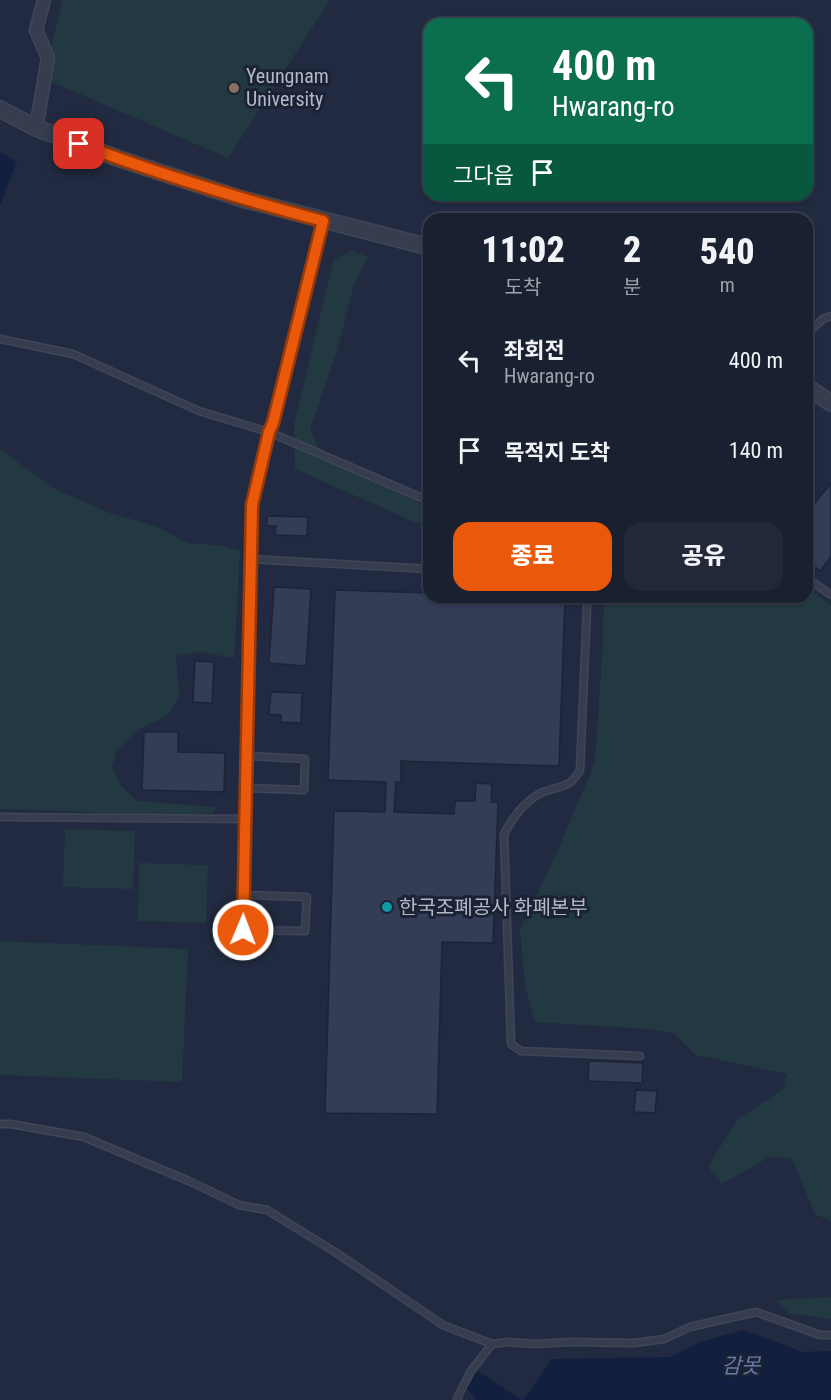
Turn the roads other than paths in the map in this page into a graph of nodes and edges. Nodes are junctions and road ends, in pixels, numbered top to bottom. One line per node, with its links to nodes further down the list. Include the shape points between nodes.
1 (44, 0): 3 (street, via 36,30 48,58)
2 (0, 109): 3 (street)
3 (36, 128): 4 (street, via 230,195)
4 (323, 221): 5 (street); 11 (lane)
5 (423, 246)
6 (831, 316): 7 (lane)
7 (813, 328)
8 (0, 339): 11 (lane, via 73,354 199,411)
9 (813, 391): 10 (street)
10 (831, 403)
11 (269, 432): 12 (lane); 13 (lane, via 252,505)
12 (423, 498)
13 (251, 559): 14 (lane); 18 (lane)
14 (423, 569)
15 (813, 582): 16 (lane)
16 (831, 595)
17 (586, 603): 23 (lane, via 580,770 574,781 528,801 504,834 511,1044 521,1051)
18 (247, 756): 19 (lane); 19 (lane, via 305,759 304,790)
19 (246, 788): 21 (lane)
20 (0, 817): 21 (lane)
21 (246, 819): 22 (lane)
22 (244, 895): 22 (lane, via 243,930 305,931 306,897)
23 (640, 1056)
24 (0, 1124): 26 (lane, via 84,1137 239,1205 267,1210 443,1325)
25 (831, 1335): 26 (lane, via 820,1335 756,1312 690,1327 664,1339 634,1343)
26 (492, 1344): 27 (lane, via 471,1371)
27 (458, 1400)

